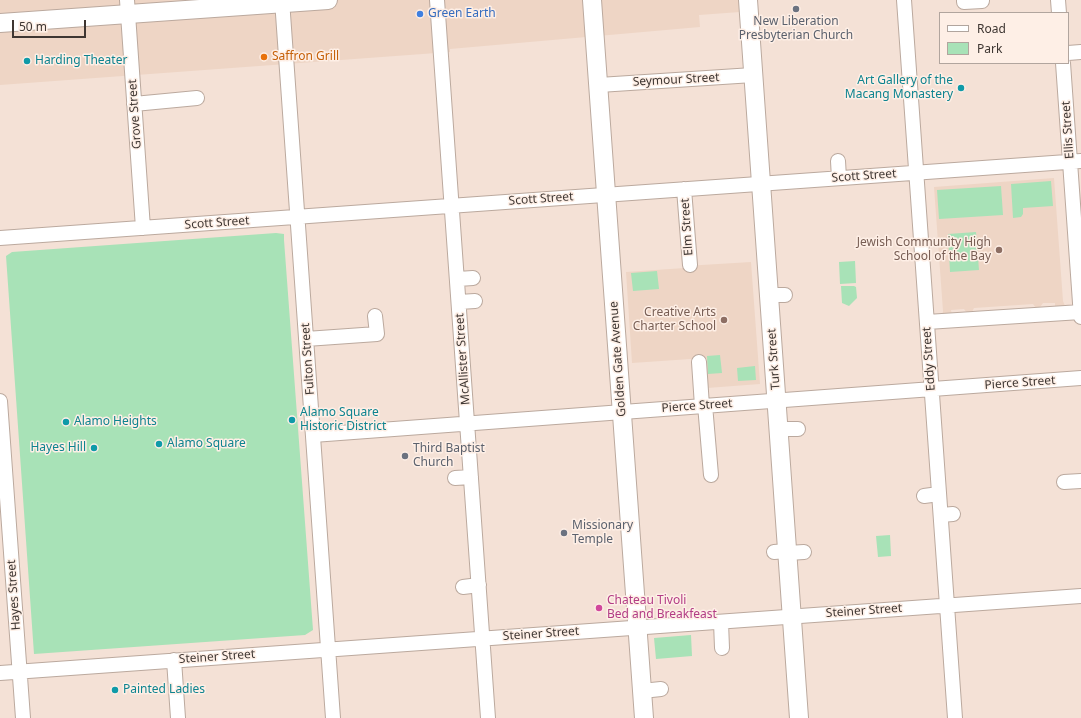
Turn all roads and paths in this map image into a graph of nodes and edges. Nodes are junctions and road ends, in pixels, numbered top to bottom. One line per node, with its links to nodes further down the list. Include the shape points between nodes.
1 (157, 0): 11 (main road)
2 (328, 0): 10 (main road)
3 (438, 0): 29 (street, McAllister Street)
4 (592, 0): 19 (main road, Golden Gate Avenue)
5 (748, 0): 18 (main road, Turk Street)
6 (904, 0): 24 (street, Eddy Street)
7 (964, 0): 9 (street)
8 (1058, 0): 13 (street)
9 (982, 1)
10 (282, 2): 11 (main road); 30 (street, Fulton Street)
11 (127, 6): 12 (main road); 14 (main road); 21 (street, Grove Street)
12 (0, 11)
13 (1059, 12)
14 (0, 23)
15 (1081, 52): 16 (street)
16 (1069, 53)
17 (1063, 64): 23 (street, Ellis Street)
18 (753, 75): 19 (street, Seymour Street); 26 (main road, Turk Street)
19 (599, 85): 28 (main road, Golden Gate Avenue)
20 (197, 98): 21 (street)
21 (134, 104): 31 (street, Grove Street)
22 (838, 161): 25 (street)
23 (1075, 161): 24 (street, Scott Street); 38 (street, Ellis Street)
24 (916, 172): 25 (street, Scott Street); 41 (street, Eddy Street)
25 (839, 178): 26 (street, Scott Street)
26 (761, 184): 27 (street, Scott Street); 46 (main road, Turk Street, via 777,295)
27 (684, 189): 28 (street, Scott Street); 33 (street, Elm Street)
28 (606, 195): 29 (street, Scott Street); 49 (main road, Golden Gate Avenue)
29 (452, 206): 30 (street, Scott Street); 35 (street, McAllister Street)
30 (298, 217): 31 (street, Scott Street); 42 (street, Fulton Street)
31 (143, 228): 32 (street, Scott Street)
32 (0, 238)
33 (690, 265)
34 (473, 278): 35 (street)
35 (458, 279): 37 (street, McAllister Street)
36 (474, 301): 37 (street)
37 (459, 302): 50 (street, McAllister Street)
38 (1081, 312): 40 (street, Ellis Street); 41 (street)
39 (375, 316): 42 (street, via 376,334)
40 (1081, 317)
41 (927, 322): 45 (street, Eddy Street)
42 (306, 339): 53 (street, Fulton Street)
43 (699, 362): 48 (street)
44 (1081, 378): 45 (street, Pierce Street)
45 (932, 389): 46 (street, Pierce Street); 60 (street, Eddy Street)
46 (776, 400): 48 (street, Pierce Street); 51 (main road, Turk Street)
47 (0, 401): 54 (street, Hayes Street)
48 (704, 405): 49 (street, Pierce Street); 55 (street)
49 (622, 411): 50 (street, Pierce Street); 68 (main road, Golden Gate Avenue)
50 (468, 422): 53 (street, Pierce Street); 56 (street, McAllister Street)
51 (779, 429): 52 (street); 66 (main road, Turk Street)
52 (798, 429)
53 (313, 434): 71 (street, Fulton Street)
54 (2, 456): 73 (street, Hayes Street)
55 (711, 475)
56 (472, 477): 57 (street); 62 (street, McAllister Street)
57 (455, 478)
58 (1081, 481): 59 (street)
59 (1064, 482)
60 (939, 494): 61 (street); 65 (street, Eddy Street, via 947,515)
61 (924, 496)
62 (479, 585): 63 (street); 69 (street, McAllister Street)
63 (463, 587)
64 (1081, 596): 65 (street, Steiner Street)
65 (947, 605): 66 (street, Steiner Street); 83 (street, Eddy Street)
66 (792, 616): 67 (street, Steiner Street); 82 (main road, Turk Street)
67 (720, 622): 68 (street, Steiner Street); 70 (street)
68 (637, 627): 69 (street, Steiner Street); 76 (main road, Golden Gate Avenue)
69 (483, 638): 71 (street, Steiner Street); 80 (street, McAllister Street)
70 (722, 648)
71 (328, 649): 72 (street, Steiner Street); 79 (street, Fulton Street)
72 (174, 660): 73 (street, Steiner Street); 78 (street)
73 (20, 672): 74 (street, Steiner Street); 77 (street, Hayes Street)
74 (0, 673)
75 (661, 689): 76 (street)
76 (642, 691): 81 (main road, Golden Gate Avenue)
77 (23, 718)
78 (178, 718)
79 (334, 718)
80 (488, 718)
81 (644, 718)
82 (799, 718)
83 (955, 718)

